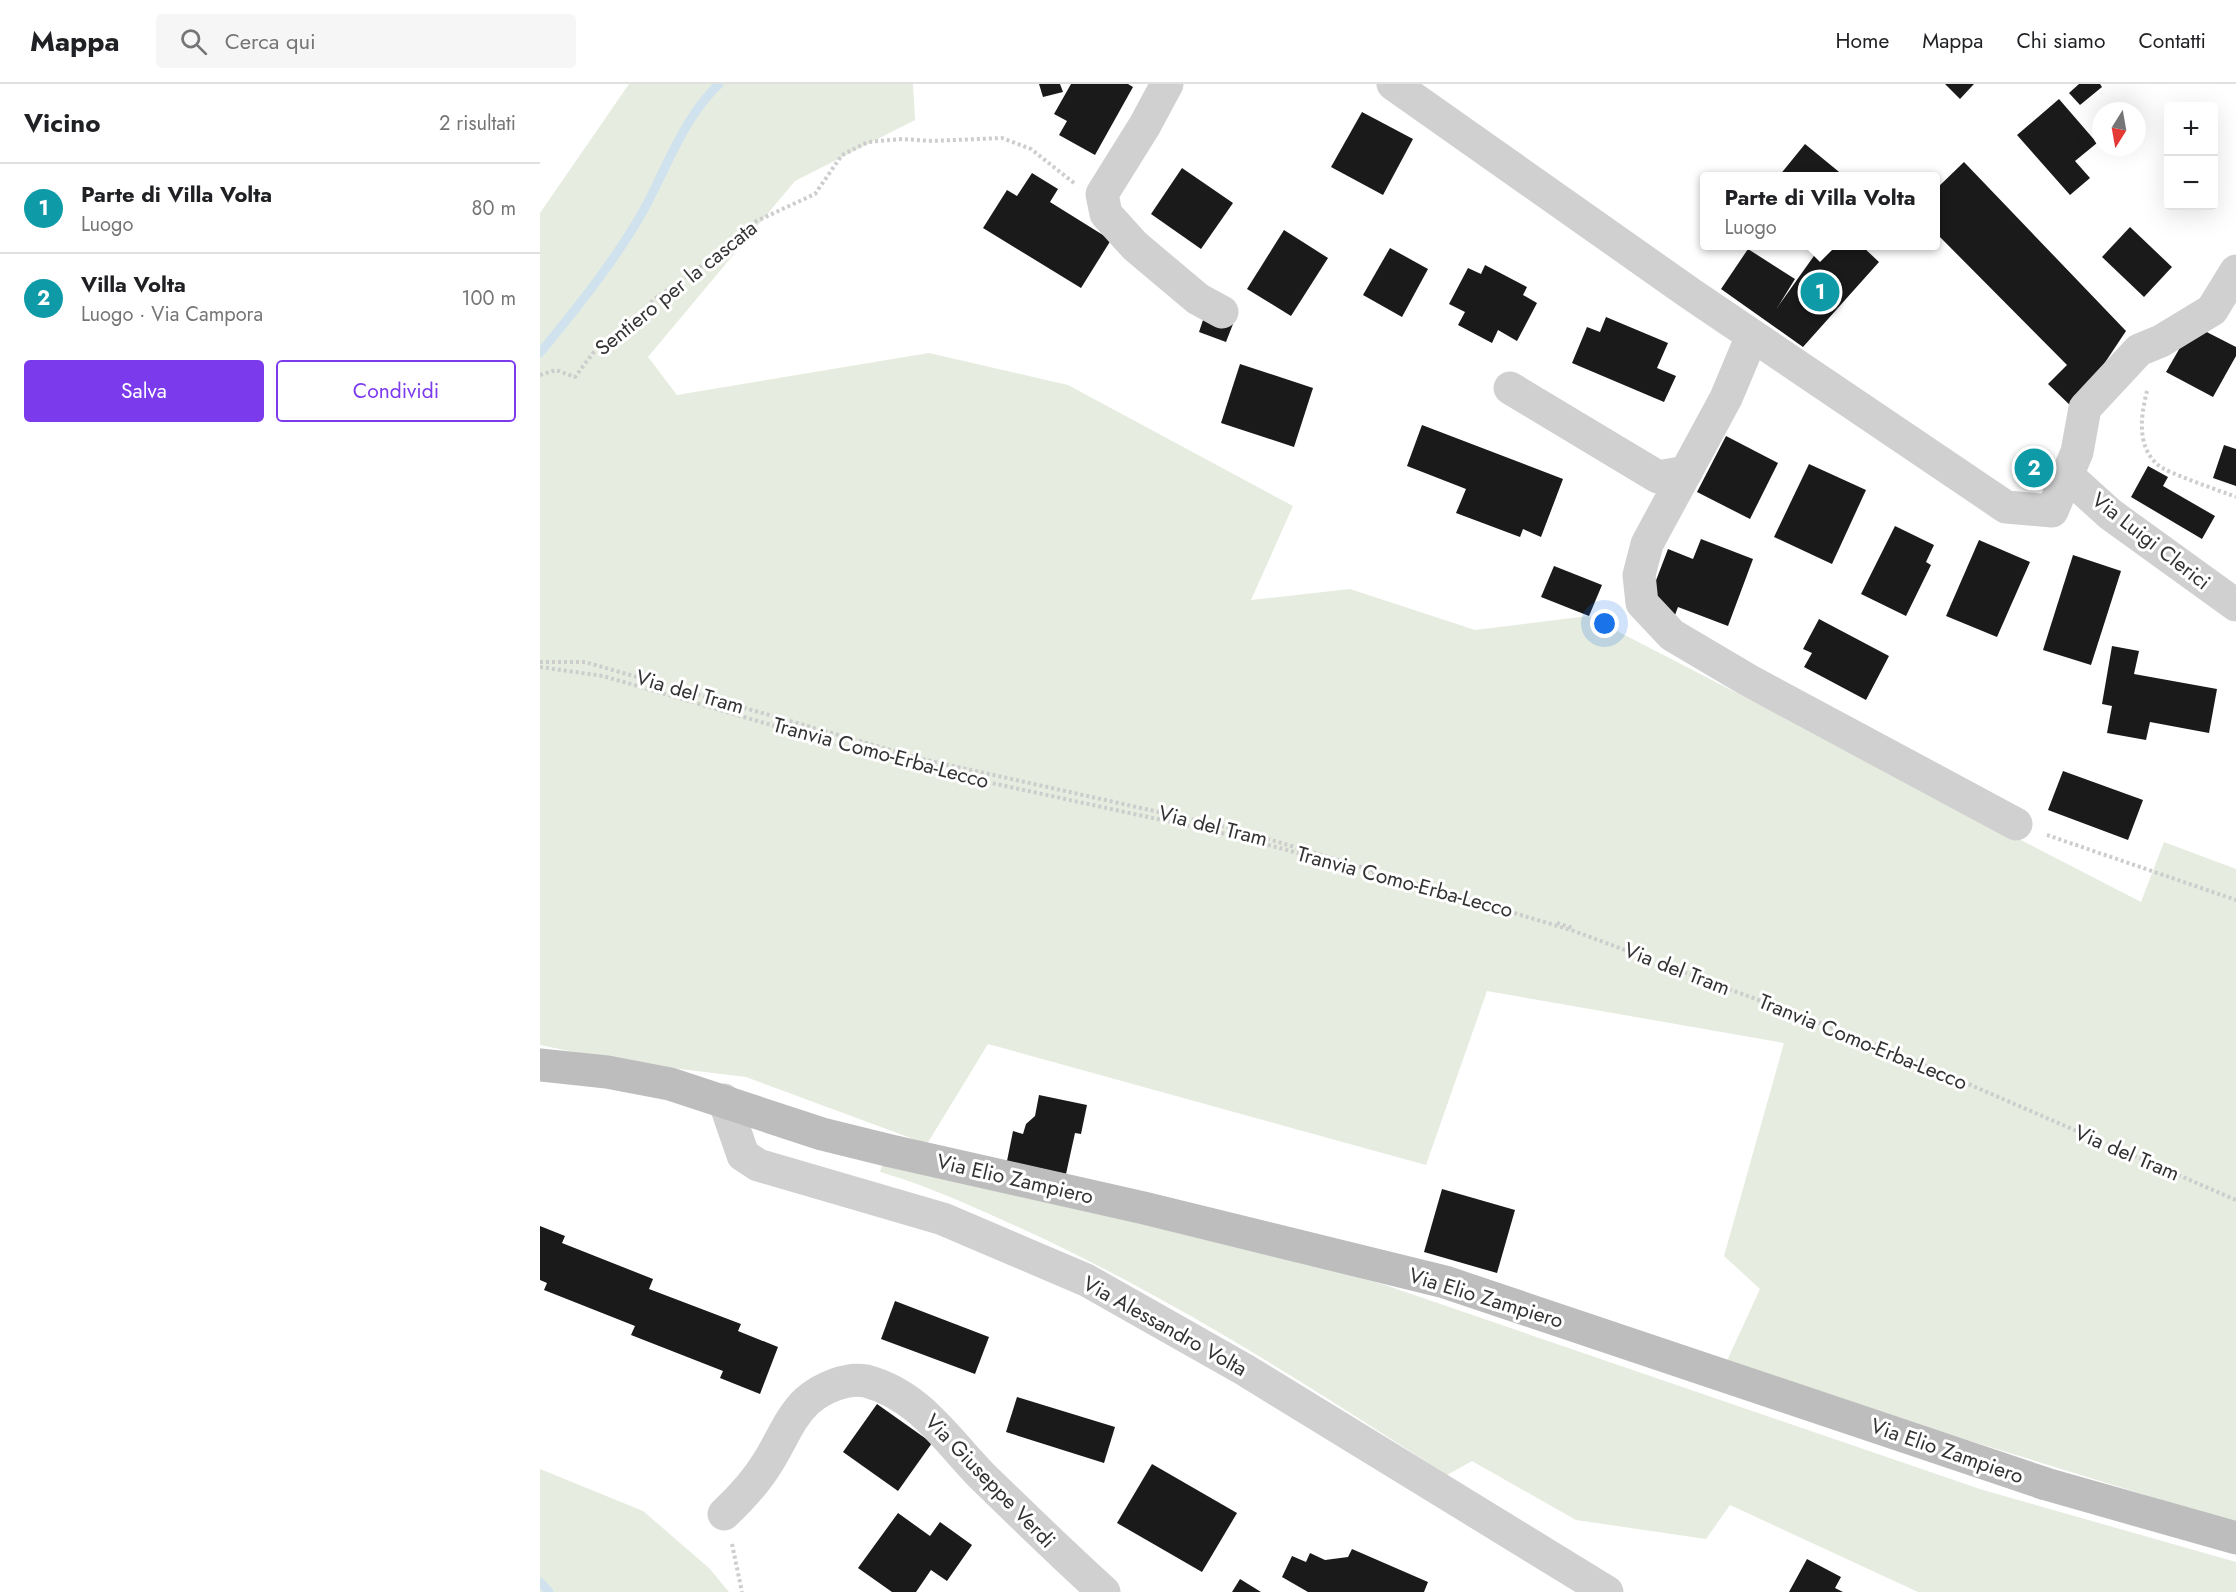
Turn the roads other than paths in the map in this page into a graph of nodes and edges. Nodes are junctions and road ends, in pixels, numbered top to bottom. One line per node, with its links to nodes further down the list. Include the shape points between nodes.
1 (1167, 84): 4 (street, via 1102,194 1106,214 1135,246 1198,299)
2 (1393, 84): 5 (street)
3 (2236, 271): 8 (street, via 2212,310 2139,350 2085,408)
4 (1222, 312)
5 (1752, 336): 7 (street, via 1726,398); 8 (street, via 2006,507 2052,511)
6 (1510, 388): 7 (street, via 1658,477)
7 (1686, 472): 10 (street, via 1647,544 1639,574 1642,603 1672,635)
8 (2068, 476): 9 (street, Via Luigi Clerici, via 2110,514)
9 (2236, 605)
10 (2016, 824)
11 (540, 1065): 12 (street, Via Elio Zampiero, via 607,1072)
12 (724, 1100): 14 (street, Via Elio Zampiero, via 822,1134 1445,1282 2046,1484); 16 (street, Via Alessandro Volta, via 743,1155 758,1165 943,1219 1086,1281 1245,1370)
13 (724, 1514): 15 (street, Via Giuseppe Verdi, via 768,1464 788,1425 808,1401 837,1383 864,1381 882,1387 933,1419 969,1462)
14 (2236, 1538)
15 (1104, 1592)
16 (1607, 1592)

